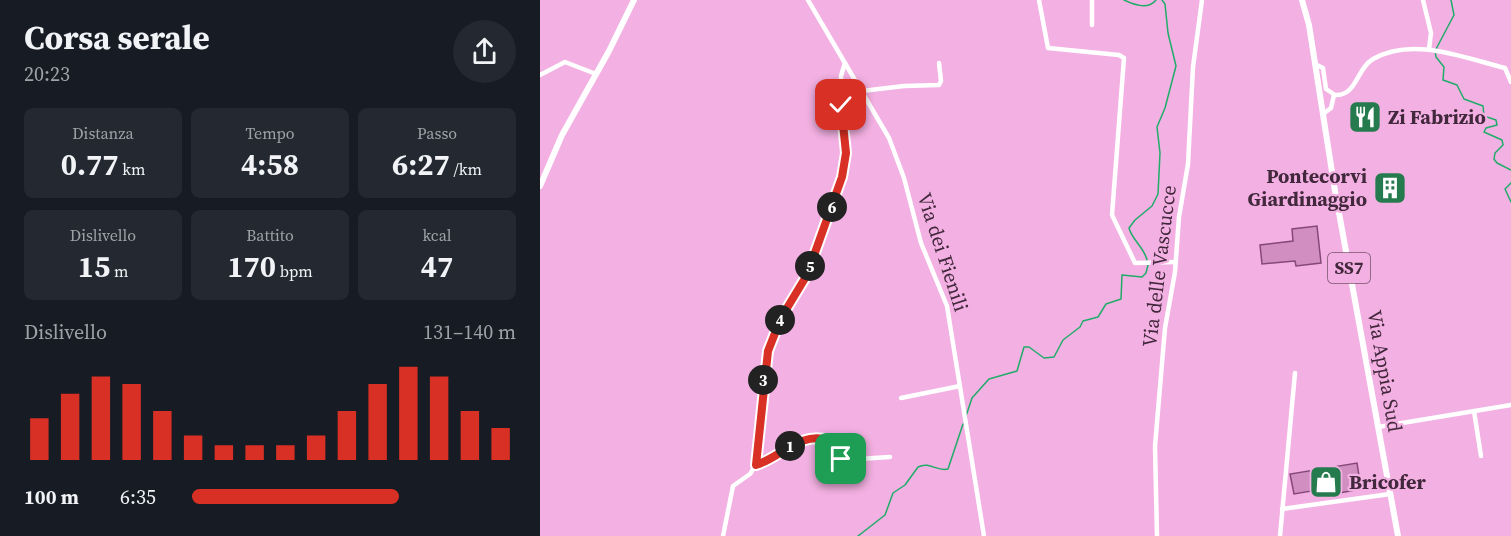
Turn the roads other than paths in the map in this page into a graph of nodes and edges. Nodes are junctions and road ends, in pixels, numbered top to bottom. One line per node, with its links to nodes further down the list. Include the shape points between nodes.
1 (634, 0): 15 (main road)
2 (808, 0): 10 (street, Via dei Fienili)
3 (1039, 0): 22 (street, via 1047,48 1124,58 1112,217 1133,261)
4 (1092, 0): 8 (street)
5 (1202, 0): 22 (street, Via delle Vascucce)
6 (1302, 0): 12 (main road, Via Appia Sud / SS7)
7 (1423, 0): 9 (street, via 1431,33)
8 (1092, 25)
9 (1430, 49): 14 (street); 19 (street, via 1404,50 1375,58 1361,70 1350,91)
10 (845, 63): 18 (street, Via dei Fienili); 31 (street, via 841,79 846,153 843,171 807,275 781,318 768,351)
11 (939, 63): 18 (street, via 939,86)
12 (1315, 64): 19 (street, via 1323,68 1326,88); 20 (main road, Via Appia Sud / SS7)
13 (1511, 65): 14 (street)
14 (1505, 68): 17 (street)
15 (596, 74): 16 (street, via 565,62); 21 (main road, via 560,139)
16 (540, 75)
17 (1511, 82)
18 (862, 91): 24 (street, Via dei Fienili, via 888,136 921,243 947,306)
19 (1334, 95): 20 (street, via 1331,108)
20 (1323, 114): 28 (main road, Via Appia Sud / SS7)
21 (540, 186)
22 (1176, 262): 36 (street, Via delle Vascucce, via 1165,328 1155,446)
23 (1295, 373): 33 (street)
24 (960, 386): 25 (street); 35 (street, Via dei Fienili)
25 (901, 398)
26 (1511, 405): 27 (street)
27 (1474, 411): 28 (street); 29 (street)
28 (1378, 427): 32 (main road, Via Appia Sud / SS7)
29 (1481, 456)
30 (890, 457): 31 (street, via 842,460 828,440 819,438 789,446)
31 (756, 465): 34 (street, via 733,486)
32 (1390, 494): 33 (street); 38 (main road, Via Appia Sud / SS7)
33 (1282, 509): 37 (street)
34 (723, 536)
35 (984, 536)
36 (1157, 536)
37 (1280, 536)
38 (1398, 536)

